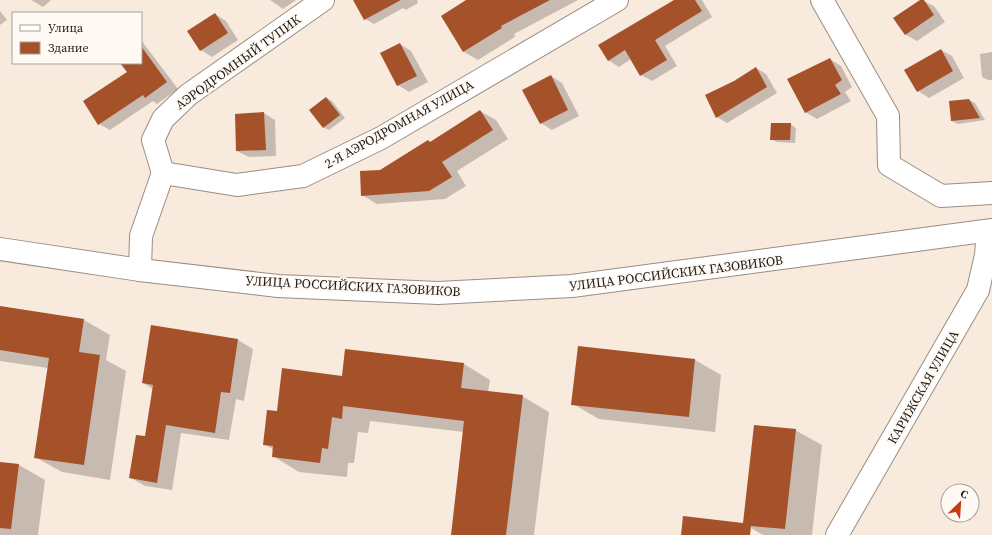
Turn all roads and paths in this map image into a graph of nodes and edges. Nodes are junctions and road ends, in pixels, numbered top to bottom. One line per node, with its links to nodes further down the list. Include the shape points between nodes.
1 (323, 0): 4 (street, АЭРОДРОМНЫЙ ТУПИК, via 188,95 163,119 153,140)
2 (617, 0): 4 (street, 2-Я АЭРОДРОМНАЯ УЛИЦА, via 381,138 303,176 237,185)
3 (822, 0): 5 (street, via 888,116 889,165 941,196)
4 (163, 173): 8 (street, via 141,236)
5 (992, 193)
6 (990, 231): 8 (street, УЛИЦА РОССИЙСКИХ ГАЗОВИКОВ, via 572,286 454,292 278,286); 9 (street, КАРИЖСКАЯ УЛИЦА, via 978,290)
7 (0, 249): 8 (street, УЛИЦА РОССИЙСКИХ ГАЗОВИКОВ)
8 (140, 270)
9 (837, 535)

